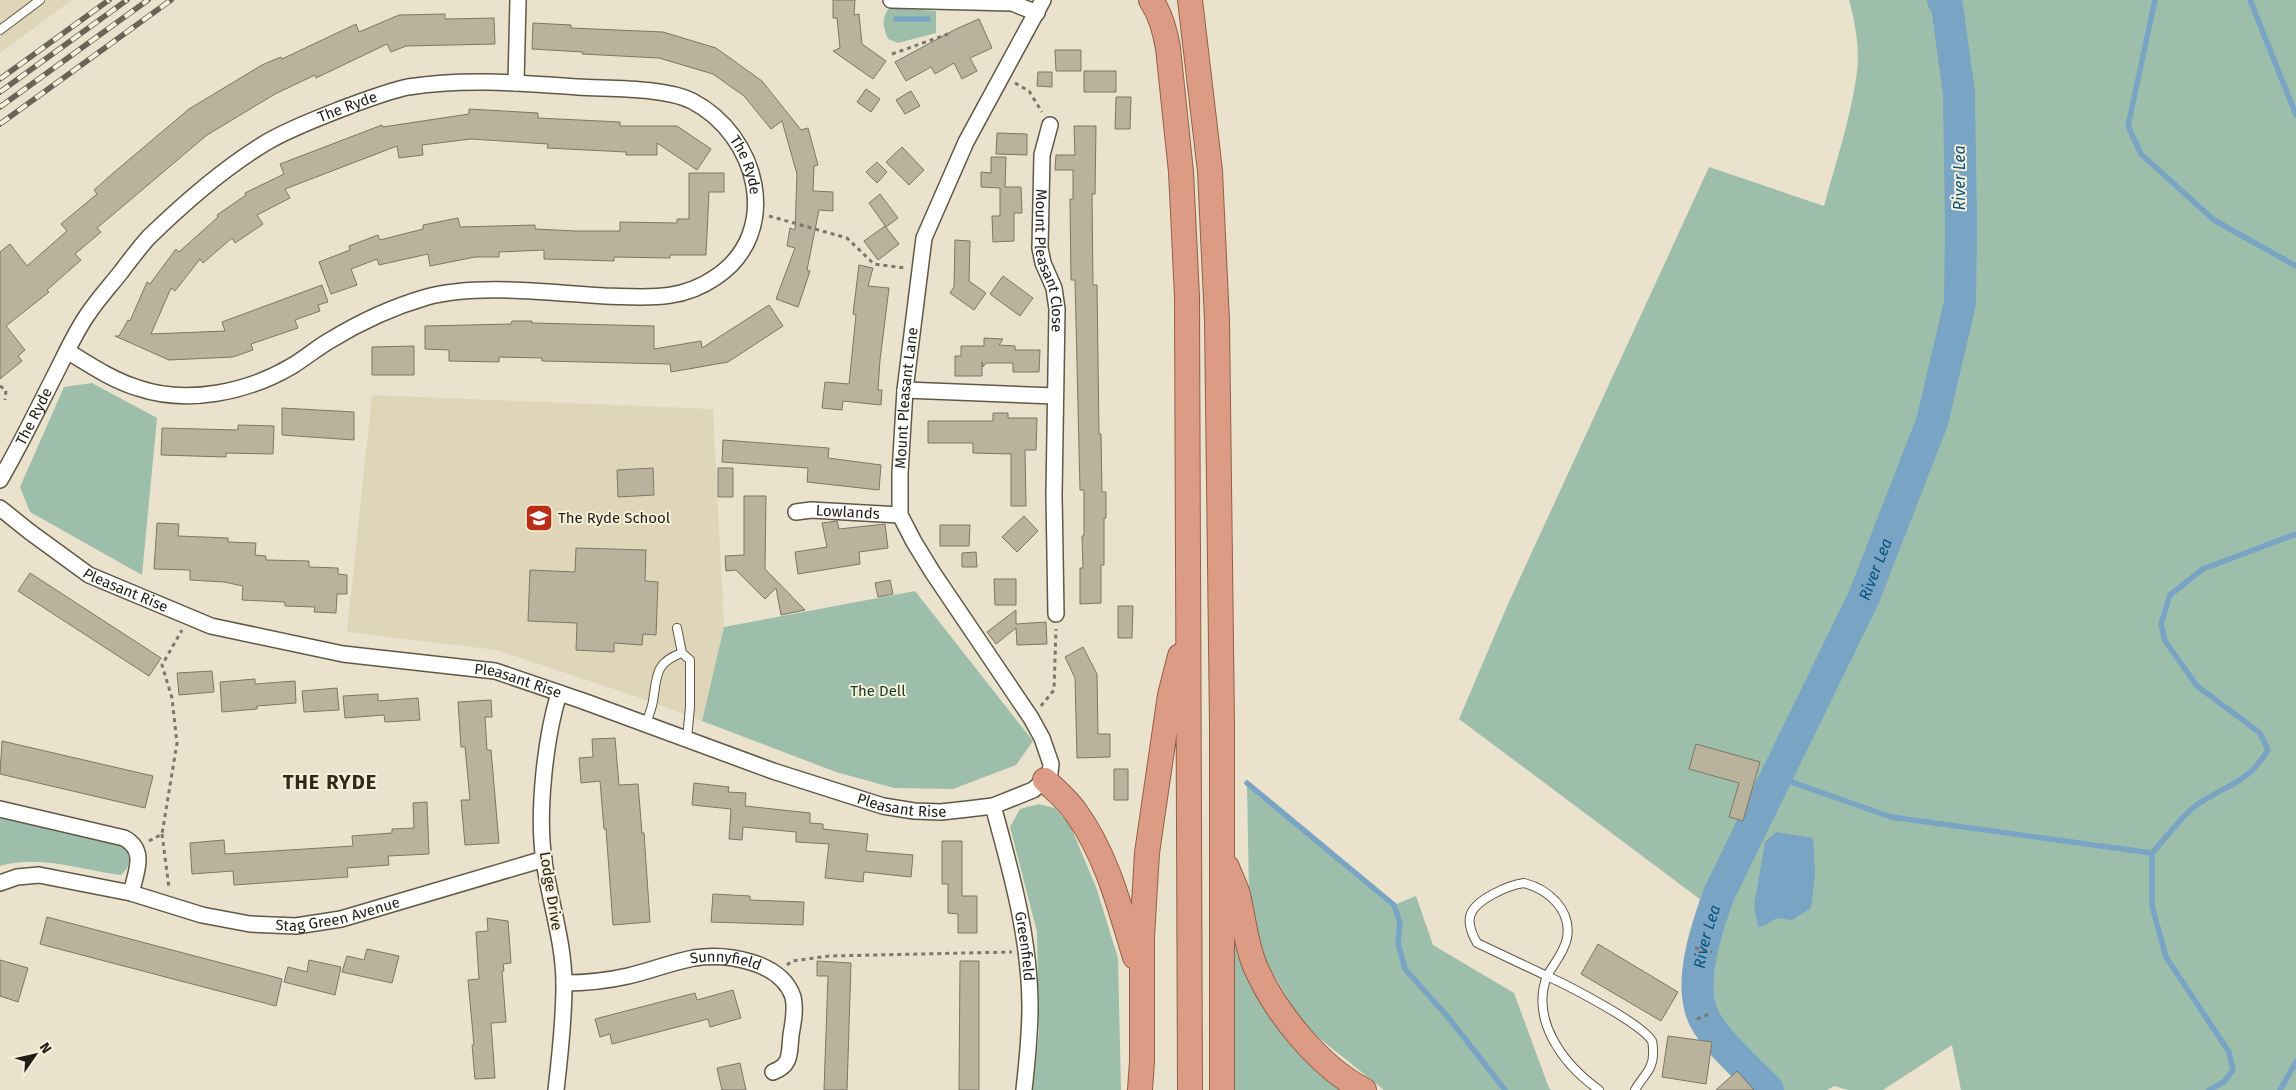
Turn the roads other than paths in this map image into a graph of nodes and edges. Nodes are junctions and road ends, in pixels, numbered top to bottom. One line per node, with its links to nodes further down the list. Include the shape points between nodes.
1 (40, 0): 7 (lane)
2 (518, 0): 8 (street)
3 (891, 0): 6 (street)
4 (1151, 0): 18 (highway, via 1165,28 1182,172 1187,297)
5 (1190, 0): 27 (highway, via 1210,171 1215,248)
6 (1040, 6): 11 (street, Mount Pleasant Lane, via 966,142 924,238)
7 (0, 30)
8 (516, 83): 10 (street, The Ryde, via 465,81 404,88 307,122 266,144 191,199 146,241 86,316); 10 (street, The Ryde, via 664,93 691,101 719,120 750,167 757,193 752,234 741,255 720,275 698,288 664,298 485,290 432,296 376,314 292,366 251,386 223,392 176,395 143,390 116,380)
9 (1050, 124): 12 (street, Mount Pleasant Close, via 1042,155 1040,248 1054,288 1057,309)
10 (67, 351): 13 (street, The Ryde)
11 (905, 390): 12 (street); 16 (street, Mount Pleasant Lane)
12 (1055, 396): 17 (street, Mount Pleasant Close)
13 (0, 480)
14 (0, 508): 21 (street, Pleasant Rise, via 89,575 212,626 343,654 495,671)
15 (796, 512): 16 (street, Lowlands)
16 (900, 514): 24 (street, Mount Pleasant Lane, via 933,573 1042,738 1051,764)
17 (1056, 614)
18 (1188, 620): 32 (highway, via 1170,695 1147,853); 38 (highway)
19 (677, 628): 20 (lane)
20 (682, 653): 22 (lane, via 658,671); 23 (lane, via 690,660)
21 (559, 692): 22 (street, Pleasant Rise); 28 (street, Lodge Drive, via 551,718 541,813)
22 (646, 724): 23 (street, Pleasant Rise)
23 (687, 739): 25 (street, Pleasant Rise, via 883,806 941,812)
24 (1045, 780): 25 (street, Pleasant Rise, via 1033,790); 32 (highway, via 1077,813 1090,836 1113,886)
25 (993, 806): 36 (street, Greenfield, via 1008,859 1027,952 1030,1007)
26 (0, 809): 30 (street, via 124,838 136,848 138,857)
27 (1223, 856): 39 (highway); 40 (highway, via 1239,898 1244,931 1255,966 1273,1000 1314,1051)
28 (544, 860): 30 (street, Stag Green Avenue, via 341,919 296,926 250,924 202,916); 33 (street, Lodge Drive, via 558,930)
29 (0, 882): 30 (street, Stag Green Avenue, via 40,875)
30 (131, 893)
31 (1547, 976): 31 (lane, via 1477,943 1471,932 1470,917 1476,905 1511,885 1524,883 1539,887 1554,899 1567,920 1567,939); 41 (lane, via 1543,987 1542,1014 1556,1046 1581,1077); 42 (lane, via 1576,989 1642,1030 1652,1042 1654,1055 1651,1066)
32 (1142, 980): 37 (highway)
33 (564, 983): 34 (street, Sunnyfield, via 590,984 696,958 750,962 764,967 786,984 795,1009 788,1060); 35 (street, Lodge Drive)
34 (773, 1072)
35 (556, 1090)
36 (1024, 1090)
37 (1140, 1090)
38 (1190, 1090)
39 (1222, 1090)
40 (1364, 1090)
41 (1599, 1090)
42 (1635, 1090)

